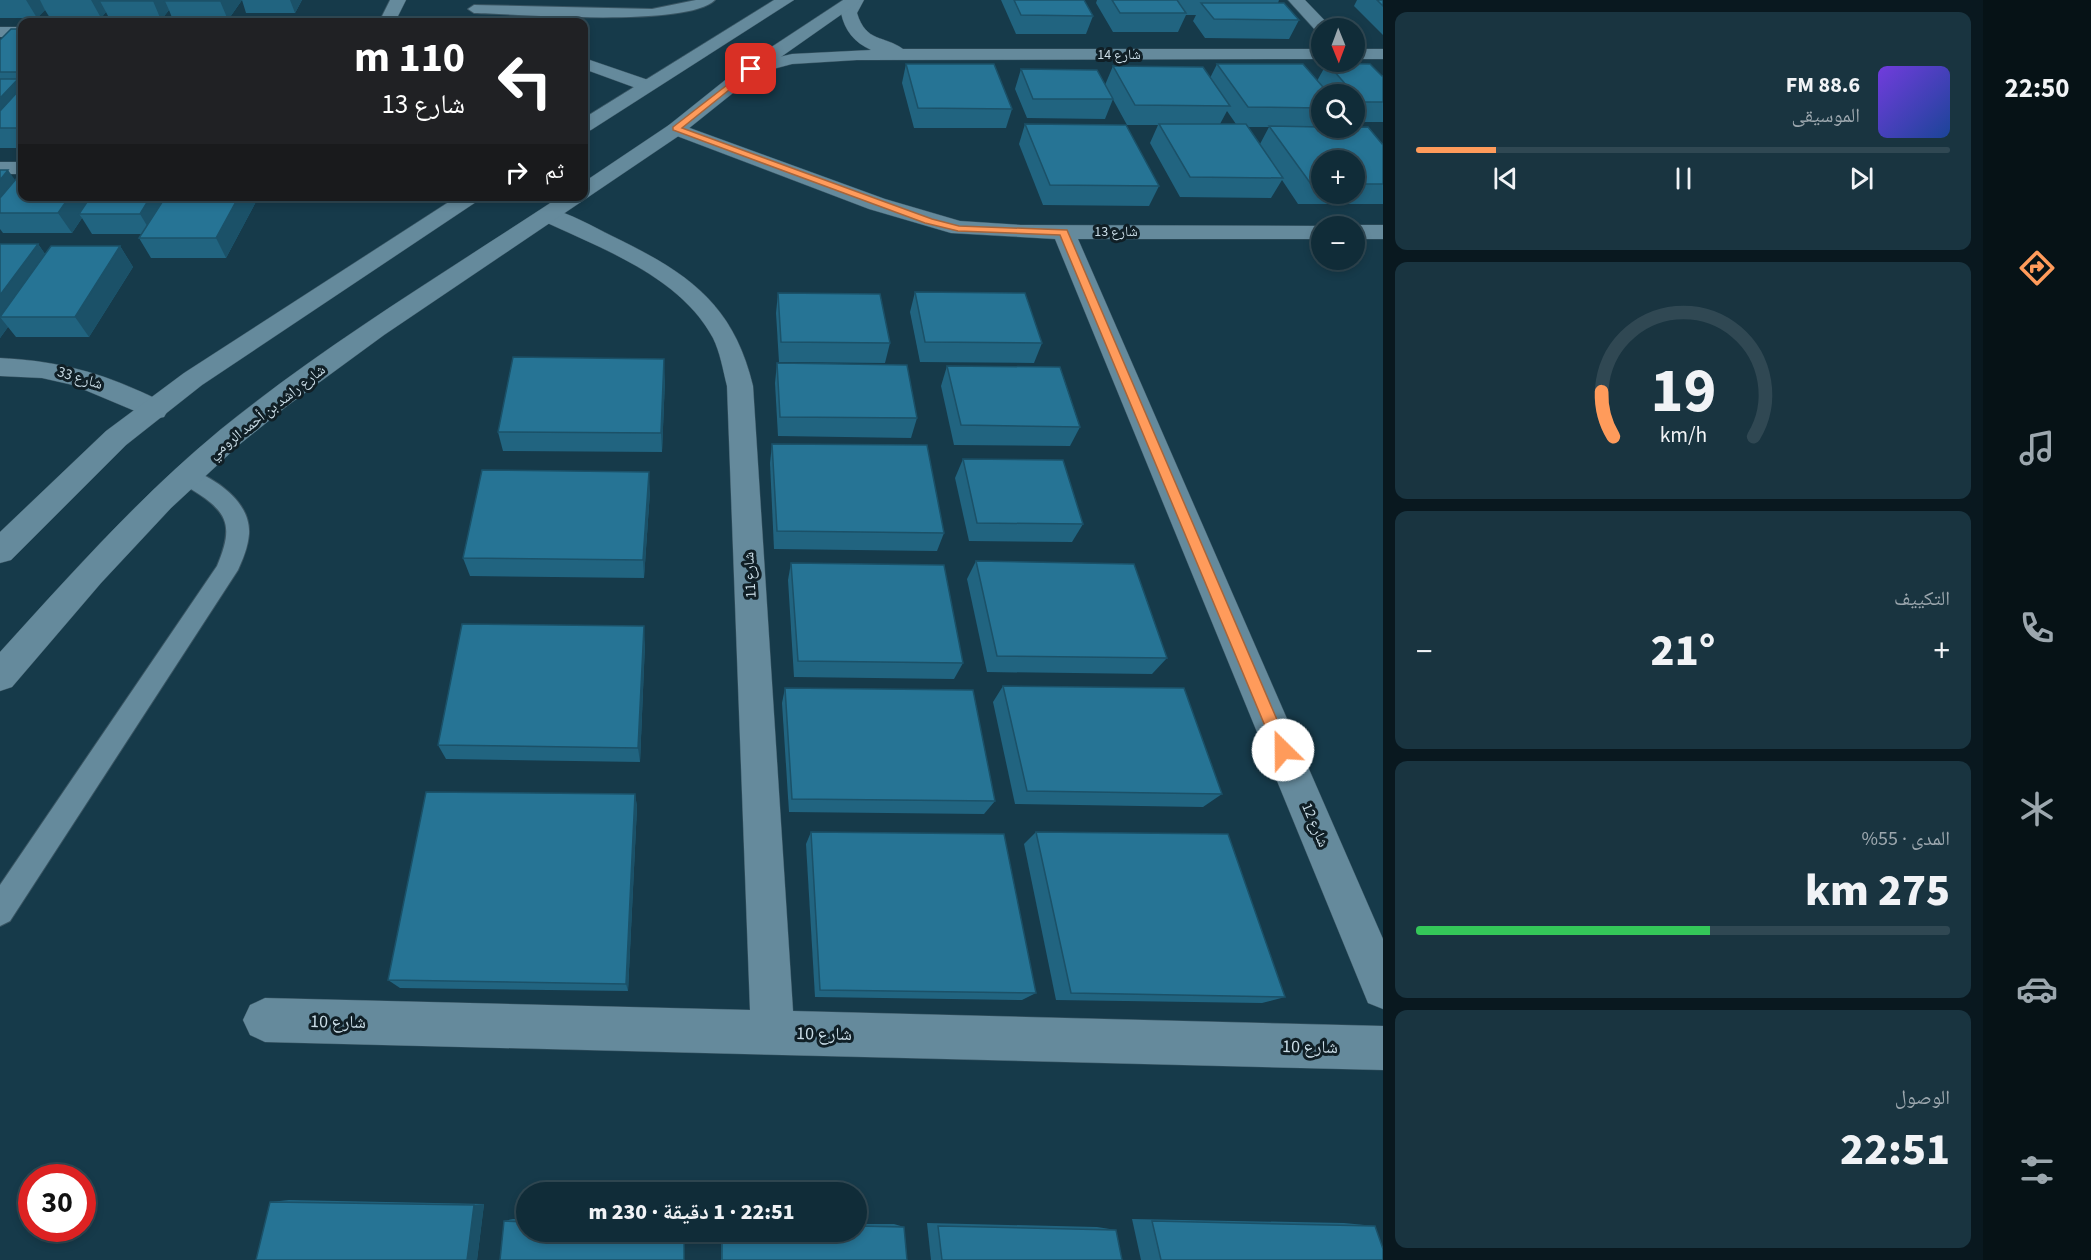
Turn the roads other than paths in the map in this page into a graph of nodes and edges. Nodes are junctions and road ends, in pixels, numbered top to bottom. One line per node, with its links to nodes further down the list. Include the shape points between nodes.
1 (398, 0): 8 (street)
2 (709, 0): 7 (lane, via 652,13)
3 (786, 0): 19 (street)
4 (855, 0): 16 (street, شارع 14, via 849,13 857,34 877,46); 18 (street)
5 (1296, 0): 10 (street)
6 (474, 9): 7 (lane)
7 (565, 11): 9 (lane)
8 (389, 18)
9 (559, 18)
10 (1313, 18)
11 (0, 32): 12 (street)
12 (18, 32)
13 (1311, 54): 16 (street, شارع 14)
14 (1365, 54): 15 (street)
15 (1383, 54)
16 (917, 55): 18 (street, شارع 14, via 812,57)
17 (588, 64): 19 (street)
18 (751, 69): 21 (street)
19 (647, 86): 20 (street)
20 (588, 123)
21 (676, 129): 24 (street); 28 (street, شارع 13, via 928,221 958,228)
22 (0, 168): 23 (street)
23 (18, 168)
24 (588, 189)
25 (466, 201): 33 (street, via 232,352)
26 (569, 201): 27 (street, شارع راشد بن أحمد الرومي)
27 (549, 215): 34 (street, شارع راشد بن أحمد الرومي, via 348,349); 40 (street, شارع 11, via 663,272 708,313 734,358 740,386)
28 (1064, 232): 29 (street, شارع 13); 38 (street, شارع 12)
29 (1311, 232)
30 (1365, 232): 31 (street)
31 (1383, 232)
32 (0, 367): 33 (street, شارع 33, via 71,373 115,389)
33 (154, 410): 35 (street, via 100,453)
34 (186, 476): 36 (street, شارع راشد بن أحمد الرومي, via 123,538); 37 (lane, via 221,495 231,506 239,536 235,552)
35 (0, 551)
36 (0, 676)
37 (0, 911)
38 (1383, 987)
39 (265, 1020): 40 (street, شارع 10)
40 (773, 1032): 41 (street, شارع 10)
41 (1383, 1048)

